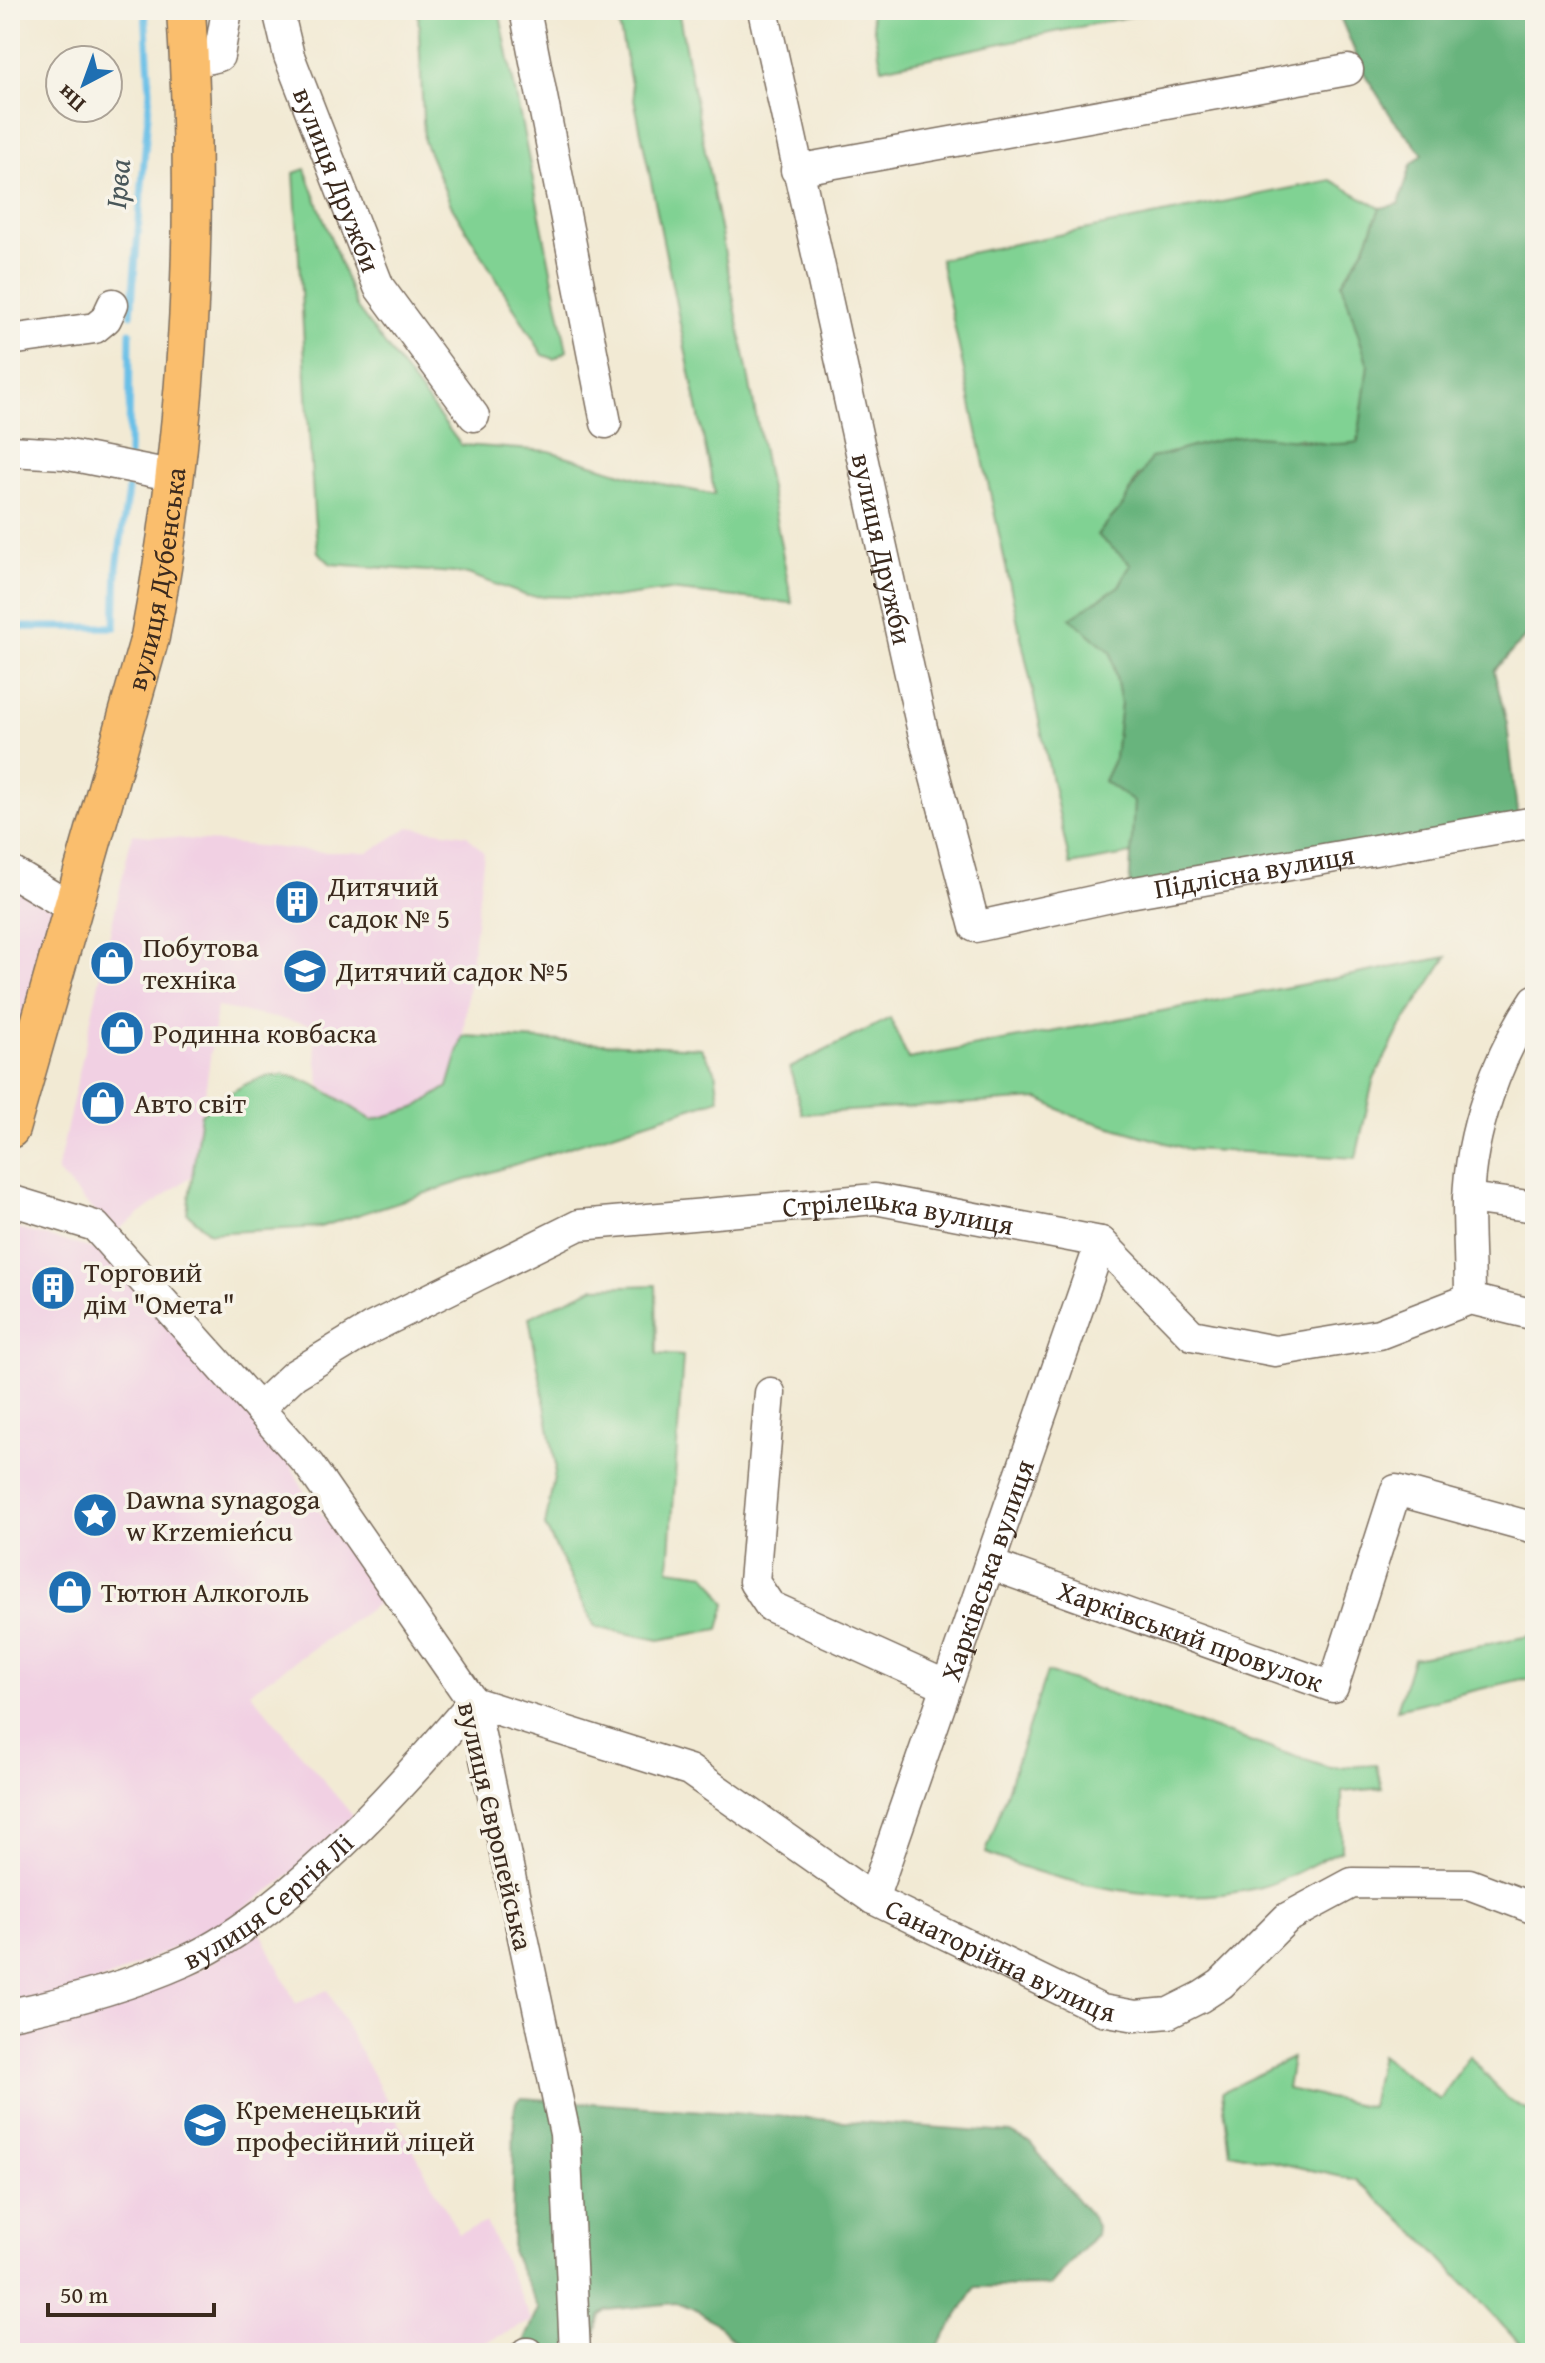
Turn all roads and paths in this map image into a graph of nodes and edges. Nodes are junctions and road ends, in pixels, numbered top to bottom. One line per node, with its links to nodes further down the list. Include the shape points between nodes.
1 (186, 10): 6 (main road, вулиця Дубенська)
2 (227, 10): 6 (street, via 219,56)
3 (278, 10): 11 (street, вулиця Дружби, via 289,56 379,287)
4 (525, 10): 12 (street)
5 (763, 10): 8 (street, вулиця Дружби)
6 (190, 63): 14 (main road, вулиця Дубенська, via 194,169)
7 (1348, 70): 8 (street)
8 (796, 170): 18 (street, вулиця Дружби, via 922,728)
9 (113, 304): 10 (street, via 95,328)
10 (10, 340)
11 (474, 416)
12 (606, 423)
13 (10, 451): 14 (street, via 64,454)
14 (176, 476): 17 (main road, вулиця Дубенська, via 150,637)
15 (1535, 822): 18 (street, Підлісна вулиця, via 1129,893)
16 (10, 871): 17 (street)
17 (75, 910): 20 (main road, вулиця Дубенська)
18 (975, 927)
19 (1535, 1000): 21 (street, via 1510,1038 1486,1107)
20 (10, 1129)
21 (1468, 1198): 23 (street); 25 (street)
22 (10, 1200): 28 (street, вулиця Європейська, via 95,1226)
23 (1535, 1207)
24 (1101, 1242): 25 (street, via 1192,1335 1275,1351 1379,1334); 28 (street, Стрілецька вулиця, via 875,1199 579,1225 371,1328 294,1375); 30 (street, Харківська вулиця)
25 (1470, 1299): 26 (street)
26 (1535, 1315)
27 (770, 1393): 31 (street, via 754,1582 770,1606)
28 (260, 1407): 32 (street, вулиця Європейська, via 309,1465)
29 (1535, 1528): 30 (street, Харківський провулок, via 1396,1490 1333,1687)
30 (989, 1564): 31 (street, Харківська вулиця)
31 (947, 1686): 33 (street, Харківська вулиця)
32 (473, 1702): 33 (street, Санаторійна вулиця, via 689,1770); 35 (street, вулиця Сергія Лі, via 349,1834 248,1924 187,1960 116,1989); 36 (street, вулиця Європейська, via 565,2134)
33 (873, 1899): 34 (street, Санаторійна вулиця, via 1102,2010 1136,2016 1169,2013 1201,1997 1287,1918 1352,1883 1469,1884)
34 (1535, 1909)
35 (10, 2014)
36 (575, 2353)

